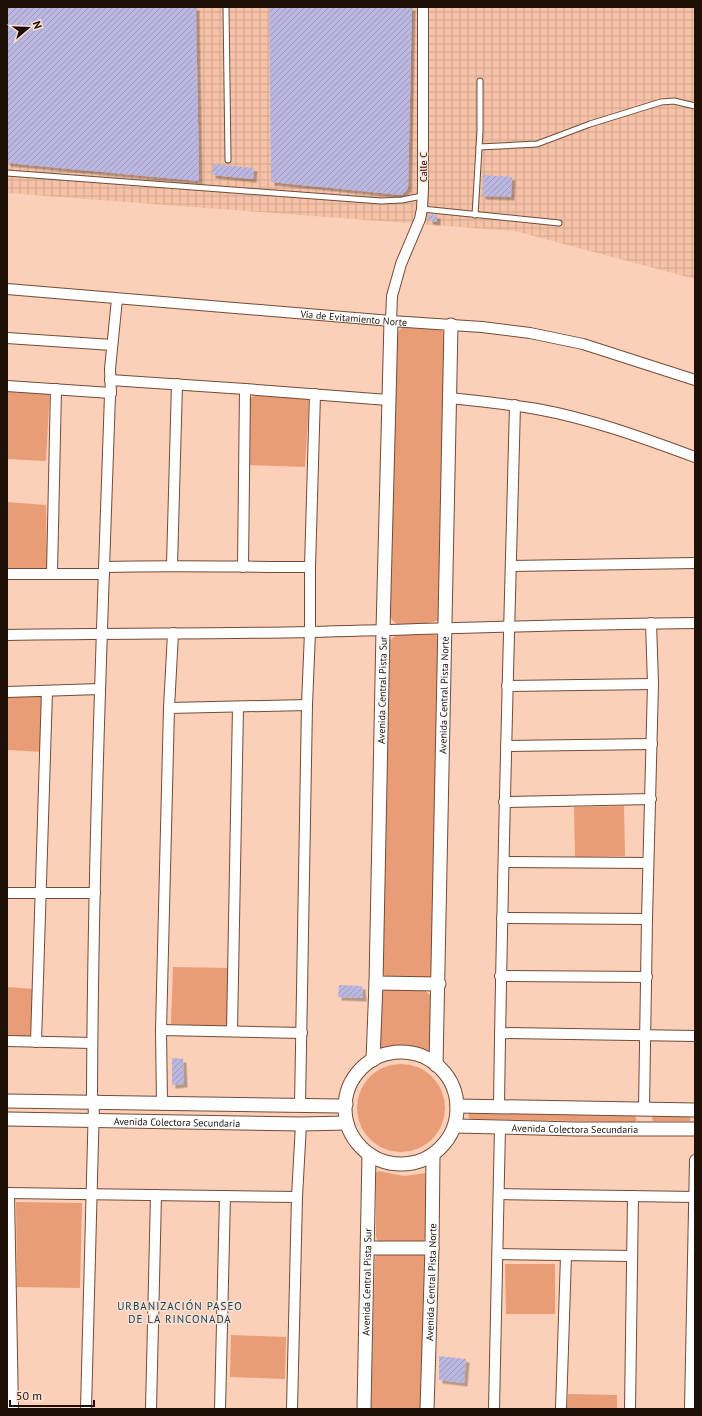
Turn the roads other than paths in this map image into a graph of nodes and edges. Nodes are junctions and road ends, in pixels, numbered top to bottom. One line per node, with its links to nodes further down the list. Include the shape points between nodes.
1 (226, 7): 6 (lane)
2 (422, 7): 8 (street, Calle C)
3 (480, 80): 5 (lane)
4 (695, 106): 5 (lane, via 674,101 661,102 537,144)
5 (479, 147): 10 (lane)
6 (228, 160)
7 (7, 173): 8 (lane, via 381,201)
8 (422, 196): 9 (street, Calle C)
9 (422, 209): 10 (lane); 14 (street, Calle C, via 392,296)
10 (476, 215): 11 (lane)
11 (559, 223)
12 (7, 289): 13 (street, Vía de Evitamiento Norte)
13 (117, 299): 14 (street, Vía de Evitamiento Norte); 17 (street)
14 (391, 321): 15 (street, Vía de Evitamiento Norte); 27 (street, Avenida Central Pista Sur)
15 (451, 325): 19 (street, Vía de Evitamiento Norte, via 530,333 583,344); 26 (street, Avenida Central Pista Norte)
16 (7, 338): 17 (street)
17 (112, 345): 18 (street)
18 (110, 380): 20 (street); 24 (street)
19 (695, 380)
20 (177, 384): 22 (street); 31 (street)
21 (7, 386): 23 (street)
22 (245, 388): 25 (street); 33 (street)
23 (56, 389): 24 (street); 36 (street)
24 (111, 393): 35 (street)
25 (315, 394): 27 (street); 34 (street)
26 (449, 398): 28 (street); 41 (street, Avenida Central Pista Norte)
27 (388, 400): 42 (street, Avenida Central Pista Sur)
28 (514, 405): 29 (street, via 618,429); 32 (street)
29 (695, 457)
30 (695, 563): 32 (street)
31 (172, 565): 33 (street); 35 (street)
32 (511, 566): 40 (street)
33 (243, 567): 34 (street)
34 (310, 567): 43 (street)
35 (104, 570): 36 (street); 44 (street)
36 (52, 573): 37 (street)
37 (7, 574)
38 (651, 623): 39 (street); 40 (street); 47 (street)
39 (695, 623)
40 (510, 626): 41 (street); 48 (street)
41 (446, 628): 42 (street); 69 (street, Avenida Central Pista Norte)
42 (383, 630): 43 (street); 68 (street, Avenida Central Pista Sur)
43 (310, 632): 45 (street); 52 (street)
44 (101, 633): 45 (street); 46 (street); 49 (street)
45 (173, 633): 54 (street)
46 (7, 635)
47 (653, 684): 48 (street); 55 (street)
48 (507, 686): 56 (street)
49 (100, 690): 51 (street); 63 (street)
50 (7, 692): 51 (street)
51 (48, 692): 62 (street)
52 (307, 705): 53 (street); 72 (street)
53 (238, 707): 54 (street); 71 (street)
54 (169, 708): 70 (street)
55 (652, 744): 56 (street); 57 (street)
56 (506, 746): 58 (street)
57 (651, 799): 58 (street); 60 (street)
58 (504, 802): 59 (street)
59 (504, 862): 60 (street); 64 (street)
60 (648, 863): 65 (street)
61 (7, 893): 62 (street)
62 (41, 893): 63 (street); 77 (street)
63 (94, 893): 78 (street)
64 (502, 918): 65 (street); 66 (street)
65 (647, 919): 67 (street)
66 (500, 976): 67 (street); 73 (street)
67 (647, 977): 74 (street)
68 (376, 983): 69 (street); 79 (street, Avenida Central Pista Sur)
69 (439, 984): 80 (street, Avenida Central Pista Norte)
70 (161, 1030): 71 (street); 83 (street)
71 (232, 1031): 72 (street)
72 (302, 1033): 85 (street)
73 (500, 1033): 74 (street); 87 (street)
74 (645, 1036): 75 (street); 88 (street)
75 (695, 1036)
76 (7, 1041): 77 (street)
77 (36, 1042): 78 (street)
78 (92, 1043): 82 (street)
79 (373, 1060): 80 (street, via 399,1052 412,1053); 84 (street, via 354,1078)
80 (436, 1065): 86 (street, via 453,1086)
81 (7, 1101): 82 (street, Avenida Colectora Secundaria)
82 (94, 1102): 83 (street, Avenida Colectora Secundaria); 91 (street)
83 (162, 1103): 85 (street, Avenida Colectora Secundaria)
84 (346, 1104): 85 (street, Avenida Colectora Secundaria); 92 (street)
85 (300, 1105)
86 (457, 1106): 87 (street, Avenida Colectora Secundaria); 94 (street)
87 (499, 1107): 88 (street, Avenida Colectora Secundaria)
88 (644, 1109): 89 (street, Avenida Colectora Secundaria)
89 (695, 1110)
90 (7, 1119): 91 (street, Avenida Colectora Secundaria)
91 (94, 1120): 93 (street, Avenida Colectora Secundaria); 101 (street)
92 (347, 1123): 93 (street, Avenida Colectora Secundaria); 97 (street, via 352,1135)
93 (301, 1124): 106 (street)
94 (455, 1126): 95 (street, Avenida Colectora Secundaria); 98 (street, via 446,1142)
95 (500, 1127): 96 (street, Avenida Colectora Secundaria); 102 (street)
96 (695, 1129)
97 (369, 1154): 98 (street, via 384,1162 401,1165 418,1162); 108 (street, Avenida Central Pista Sur)
98 (433, 1155): 109 (street, Avenida Central Pista Norte)
99 (695, 1160): 107 (street)
100 (8, 1193): 101 (street); 113 (street)
101 (91, 1194): 103 (street); 114 (street)
102 (500, 1194): 105 (street); 110 (street)
103 (156, 1195): 104 (street); 115 (street)
104 (225, 1196): 106 (street); 116 (street)
105 (633, 1196): 107 (street); 112 (street)
106 (297, 1197): 117 (street)
107 (695, 1197): 123 (street)
108 (368, 1248): 109 (street); 118 (street, Avenida Central Pista Sur)
109 (432, 1248): 119 (street, Avenida Central Pista Norte)
110 (498, 1254): 111 (street); 120 (street)
111 (566, 1256): 112 (street); 121 (street)
112 (632, 1256): 122 (street)
113 (13, 1409)
114 (86, 1409)
115 (151, 1409)
116 (220, 1409)
117 (292, 1409)
118 (364, 1409)
119 (427, 1409)
120 (494, 1409)
121 (561, 1409)
122 (630, 1409)
123 (690, 1409)

